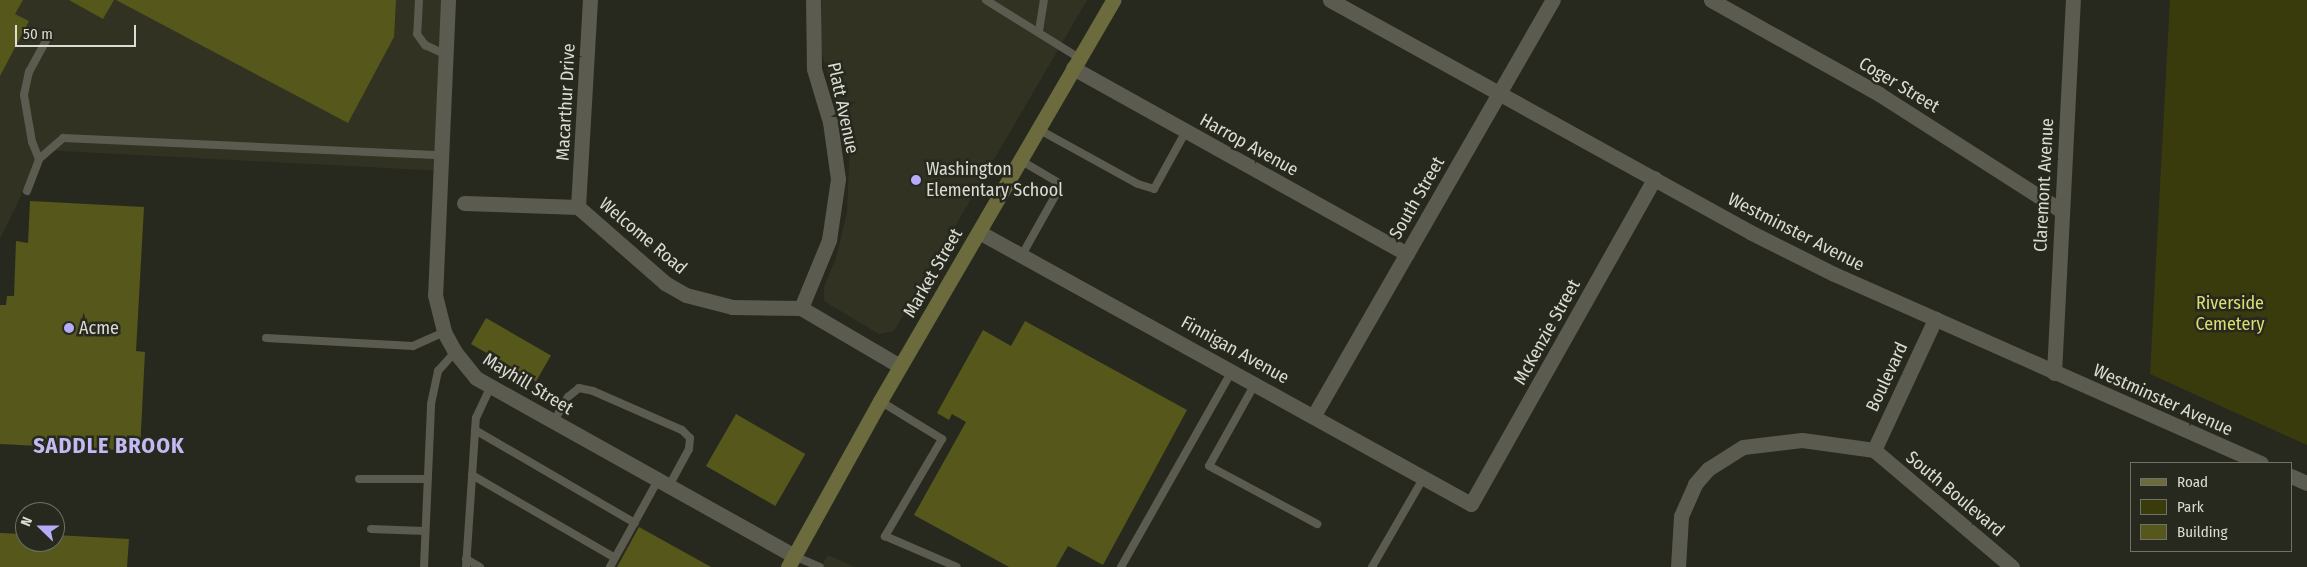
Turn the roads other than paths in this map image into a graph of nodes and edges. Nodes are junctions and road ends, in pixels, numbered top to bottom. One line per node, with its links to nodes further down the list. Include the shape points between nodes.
1 (419, 0): 14 (lane, via 417,34 425,45)
2 (448, 0): 14 (street, Mayhill Street)
3 (590, 0): 25 (street, Macarthur Drive)
4 (813, 0): 30 (street, Platt Avenue, via 814,68 832,131 838,179 829,240)
5 (986, 0): 12 (lane)
6 (1044, 0): 12 (lane)
7 (1113, 0): 15 (main road, Market Street)
8 (1330, 0): 16 (street, Westminster Avenue)
9 (1553, 0): 16 (street, South Street)
10 (1711, 0): 26 (street, Coger Street, via 1879,94)
11 (2069, 2): 26 (street, Claremont Avenue)
12 (1039, 31): 15 (lane)
13 (49, 35): 20 (lane, via 29,72 24,95 32,142)
14 (446, 55): 19 (street, Mayhill Street)
15 (1076, 63): 17 (main road, Market Street); 18 (street, Harrop Avenue)
16 (1500, 92): 22 (street, Westminster Avenue); 28 (street, South Street)
17 (1038, 128): 18 (lane, via 1138,184 1154,189); 21 (main road, Market Street)
18 (1186, 131): 28 (street, Harrop Avenue)
19 (441, 155): 20 (lane, via 63,138); 32 (street, Mayhill Street, via 435,295)
20 (39, 159): 23 (lane)
21 (1020, 160): 27 (main road, Market Street); 29 (lane, via 1059,183 1059,190)
22 (1655, 178): 31 (street, Westminster Avenue, via 1834,274); 53 (street, McKenzie Street)
23 (27, 191)
24 (464, 202): 25 (street, Welcome Road)
25 (578, 206): 30 (street, Welcome Road, via 665,283 686,295 732,307)
26 (2062, 211): 37 (street, Claremont Avenue)
27 (979, 232): 29 (street, Finnigan Avenue); 35 (main road, Market Street)
28 (1407, 254): 41 (street, South Street)
29 (1022, 255): 36 (street, Finnigan Avenue)
30 (801, 308): 35 (street, Welcome Road)
31 (1935, 319): 37 (street, Westminster Avenue); 44 (street, Boulevard)
32 (444, 332): 33 (lane, via 413,346); 34 (street, Mayhill Street)
33 (266, 338)
34 (455, 352): 39 (street, Mayhill Street, via 464,366); 48 (lane, via 438,371 431,404)
35 (900, 366): 40 (main road, Market Street)
36 (1233, 370): 38 (street, Finnigan Avenue); 66 (lane)
37 (2054, 373): 45 (street, Westminster Avenue)
38 (1256, 382): 41 (street, Finnigan Avenue); 55 (lane, via 1209,466)
39 (491, 386): 42 (street, Mayhill Street); 43 (lane, via 476,418)
40 (880, 401): 59 (main road, Market Street); 65 (lane, via 942,439 885,536)
41 (1314, 415): 49 (street, Finnigan Avenue)
42 (554, 422): 51 (street, Mayhill Street); 51 (lane, via 568,396 579,388 593,391 682,430 690,438 689,449)
43 (475, 430): 46 (lane); 54 (lane)
44 (1874, 450): 68 (street, via 1838,443 1781,440 1743,447 1725,456 1708,468 1687,499 1677,540); 69 (street, South Boulevard)
45 (2259, 462)
46 (472, 475): 58 (lane); 60 (lane)
47 (2292, 476): 52 (street)
48 (427, 478): 50 (lane); 57 (lane)
49 (1424, 478): 53 (street, Finnigan Avenue); 67 (lane)
50 (359, 479)
51 (664, 483): 54 (lane); 59 (street, Mayhill Street)
52 (2307, 483)
53 (1471, 504)
54 (635, 523): 58 (lane)
55 (1317, 524)
56 (370, 529): 57 (lane)
57 (425, 531): 61 (lane)
58 (615, 558): 63 (lane)
59 (791, 562): 64 (lane)
60 (466, 563): 62 (lane)
61 (424, 567)
62 (480, 567)
63 (610, 567)
64 (820, 567)
65 (957, 567)
66 (1121, 567)
67 (1372, 567)
68 (1678, 567)
69 (2012, 567)

